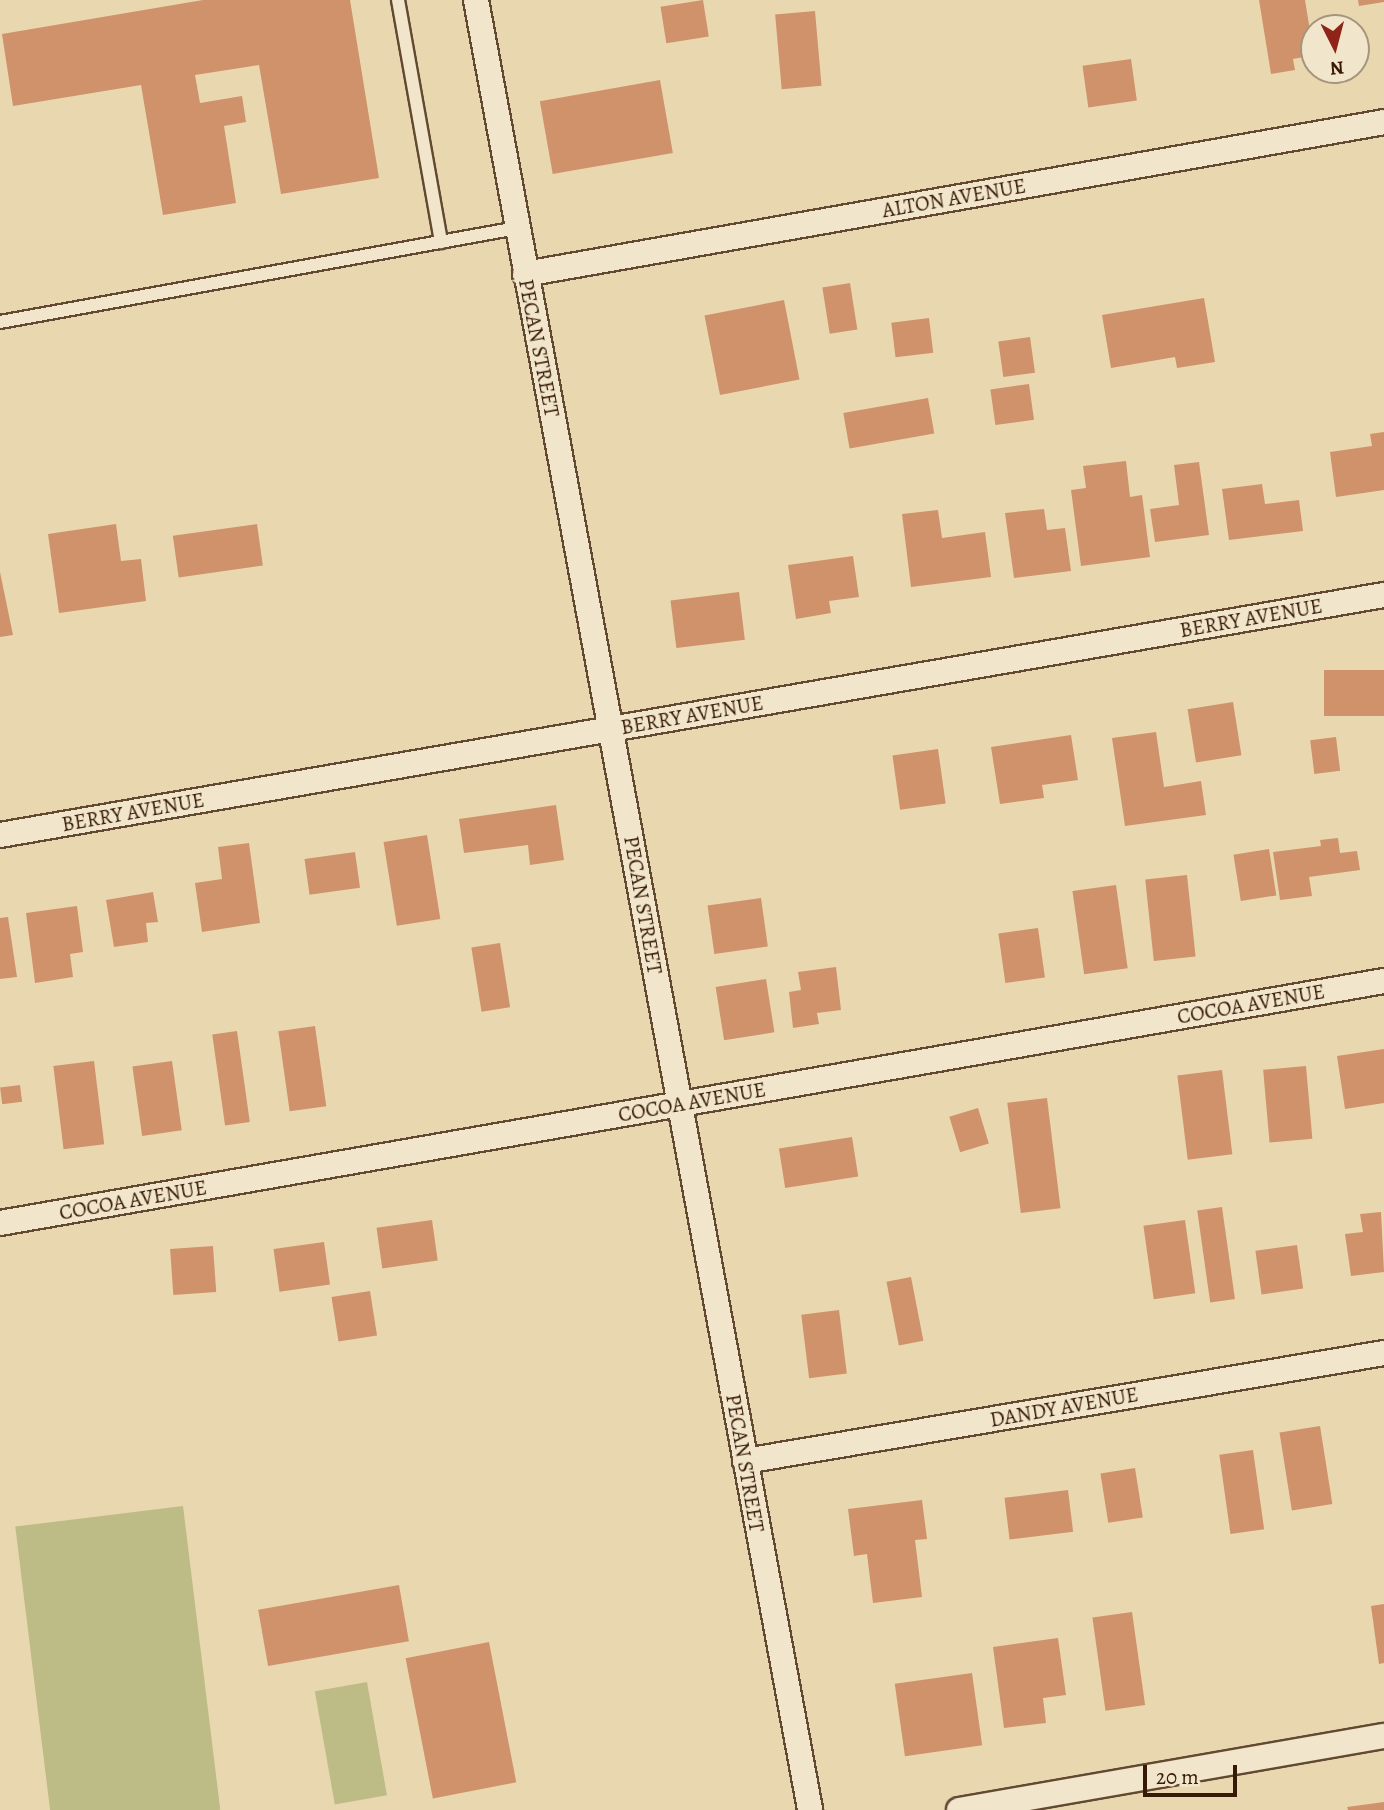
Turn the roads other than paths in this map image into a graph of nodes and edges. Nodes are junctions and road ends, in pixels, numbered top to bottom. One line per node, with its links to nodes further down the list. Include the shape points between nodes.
1 (398, 0): 5 (lane)
2 (476, 0): 4 (street, PECAN STREET)
3 (1384, 122): 6 (street, ALTON AVENUE)
4 (517, 228): 5 (lane); 6 (street, PECAN STREET)
5 (441, 242): 7 (lane)
6 (525, 274): 9 (street, PECAN STREET)
7 (0, 322)
8 (1384, 595): 9 (street, BERRY AVENUE)
9 (611, 730): 10 (street, BERRY AVENUE); 12 (street, PECAN STREET)
10 (0, 835)
11 (1384, 981): 12 (street, COCOA AVENUE)
12 (680, 1105): 13 (street, COCOA AVENUE); 15 (street, PECAN STREET)
13 (0, 1223)
14 (1384, 1353): 15 (street, DANDY AVENUE)
15 (745, 1461): 17 (street, PECAN STREET)
16 (1384, 1736): 18 (street)
17 (810, 1810)
18 (959, 1810)

